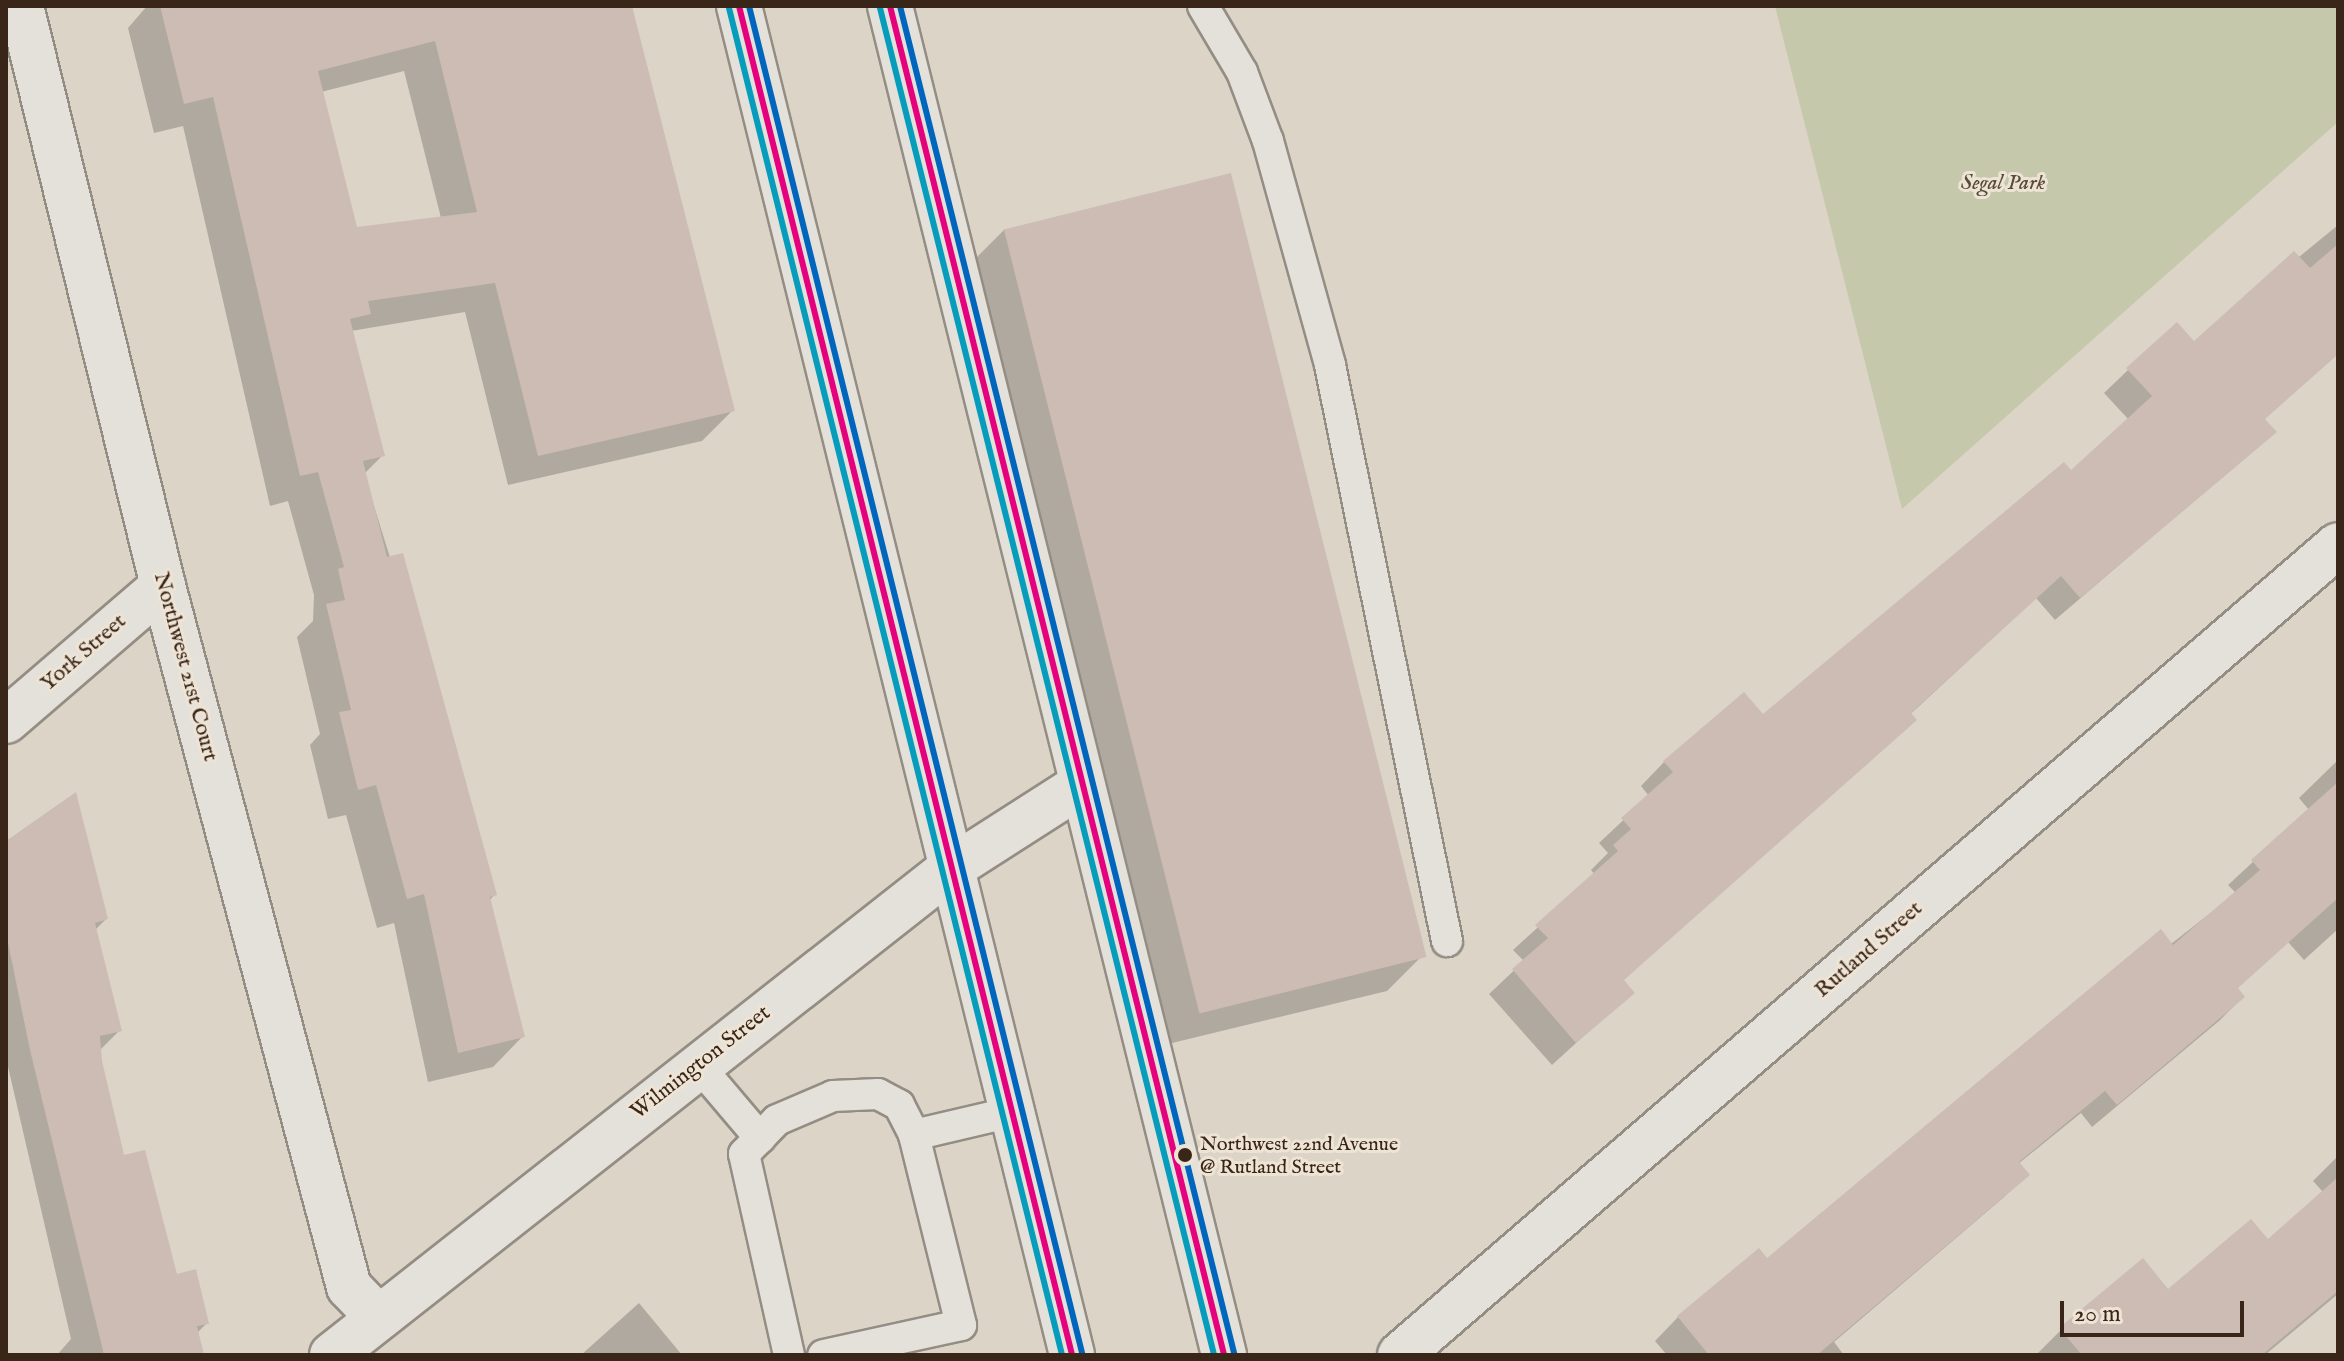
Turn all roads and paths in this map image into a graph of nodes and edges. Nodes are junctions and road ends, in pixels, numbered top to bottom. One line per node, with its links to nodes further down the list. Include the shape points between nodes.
1 (21, 6): 6 (street, Northwest 21st Court)
2 (739, 6): 9 (street)
3 (890, 6): 8 (street)
4 (1203, 6): 10 (lane, via 1242,72 1268,141 1330,365)
5 (2338, 545): 16 (street, Rutland Street)
6 (163, 586): 7 (street, York Street); 15 (street, Northwest 21st Court, via 349,1287)
7 (6, 721)
8 (1081, 785): 9 (street, Wilmington Street); 21 (street)
9 (950, 869): 11 (street, Wilmington Street); 12 (street)
10 (1447, 941)
11 (698, 1065): 14 (lane); 15 (street, Wilmington Street)
12 (1012, 1112): 13 (lane); 20 (street)
13 (914, 1135): 14 (lane, via 899,1105 878,1094 833,1096 777,1120); 19 (lane, via 961,1325)
14 (760, 1138): 18 (lane, via 744,1154)
15 (377, 1316): 17 (street, Wilmington Street)
16 (1436, 1341): 22 (street, Rutland Street)
17 (332, 1355)
18 (789, 1355)
19 (823, 1355)
20 (1072, 1355)
21 (1224, 1355)
22 (1400, 1355)

